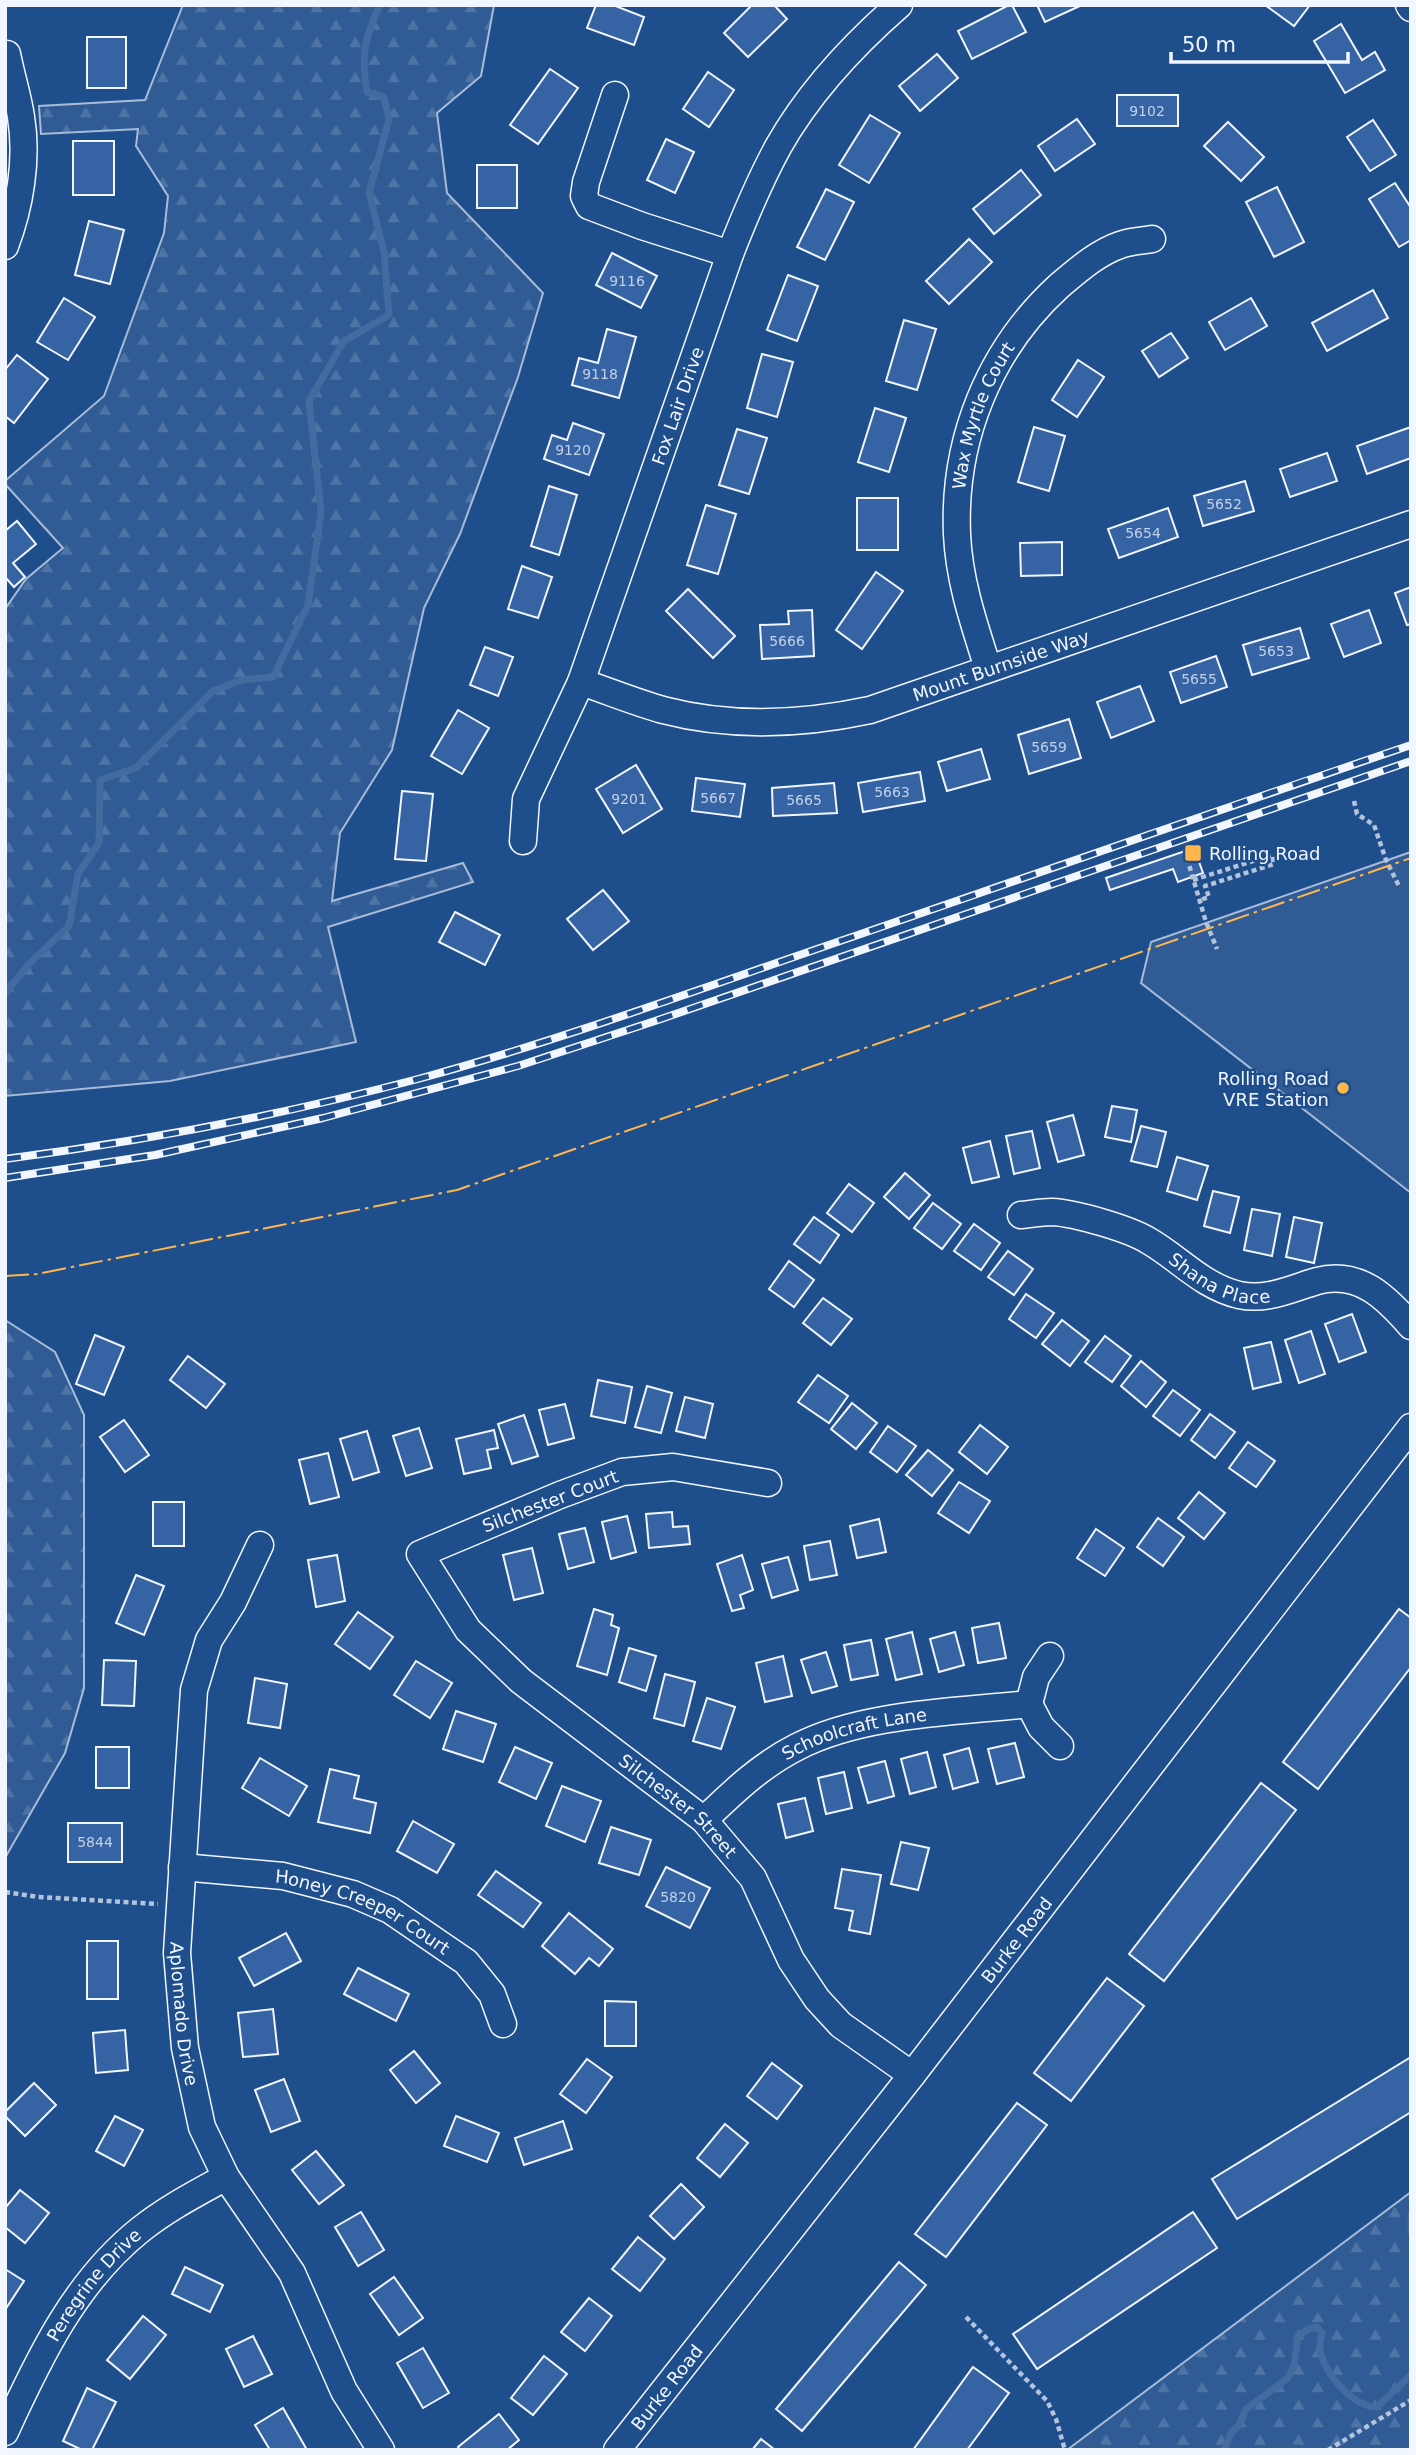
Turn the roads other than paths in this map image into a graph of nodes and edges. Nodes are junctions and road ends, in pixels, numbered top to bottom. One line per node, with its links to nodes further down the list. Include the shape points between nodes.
1 (900, 5): 6 (street, Fox Lair Drive, via 836,66 807,103 761,180)
2 (7, 54): 5 (street, via 22,119 23,155)
3 (615, 95): 6 (street, via 586,182 584,196 589,206)
4 (1152, 239): 8 (street, Wax Myrtle Court, via 1121,244 1096,257 1043,301 1000,358 973,415 959,472 957,535 967,601)
5 (5, 246)
6 (730, 254): 9 (street, Fox Lair Drive)
7 (1411, 524): 8 (street, Mount Burnside Way)
8 (988, 668): 9 (street, Mount Burnside Way, via 870,710 790,723 697,717)
9 (581, 682): 10 (street, Fox Lair Drive, via 526,799)
10 (523, 841)
11 (1021, 1215): 12 (street, Shana Place, via 1051,1212 1134,1233 1201,1279 1242,1296 1288,1292 1319,1281 1362,1284 1376,1290)
12 (1411, 1326)
13 (1411, 1427): 23 (street, Burke Road)
14 (768, 1483): 16 (street, Silchester Court, via 673,1467 622,1472)
15 (260, 1545): 21 (street, Aplomado Drive, via 209,1640 194,1690)
16 (420, 1554): 20 (street, Silchester Street, via 468,1630 521,1681)
17 (1050, 1656): 18 (street, via 1036,1677)
18 (1029, 1704): 19 (street, via 1041,1727); 20 (street, Schoolcraft Lane, via 881,1721 827,1734 795,1748 743,1783)
19 (1060, 1746)
20 (704, 1820): 23 (street, Silchester Street, via 753,1878 791,1959 817,1999 841,2025)
21 (182, 1867): 22 (street, Honey Creeper Court, via 283,1876 353,1894 390,1910 466,1962 492,1994); 24 (street, Aplomado Drive, via 177,1953 185,2048 202,2127)
22 (503, 2024)
23 (912, 2076): 27 (street, Burke Road)
24 (226, 2177): 25 (street, Peregrine Drive, via 139,2230 104,2264 72,2304 38,2360); 26 (street, Aplomado Drive, via 292,2273 344,2392)
25 (5, 2432)
26 (381, 2450)
27 (617, 2450)

